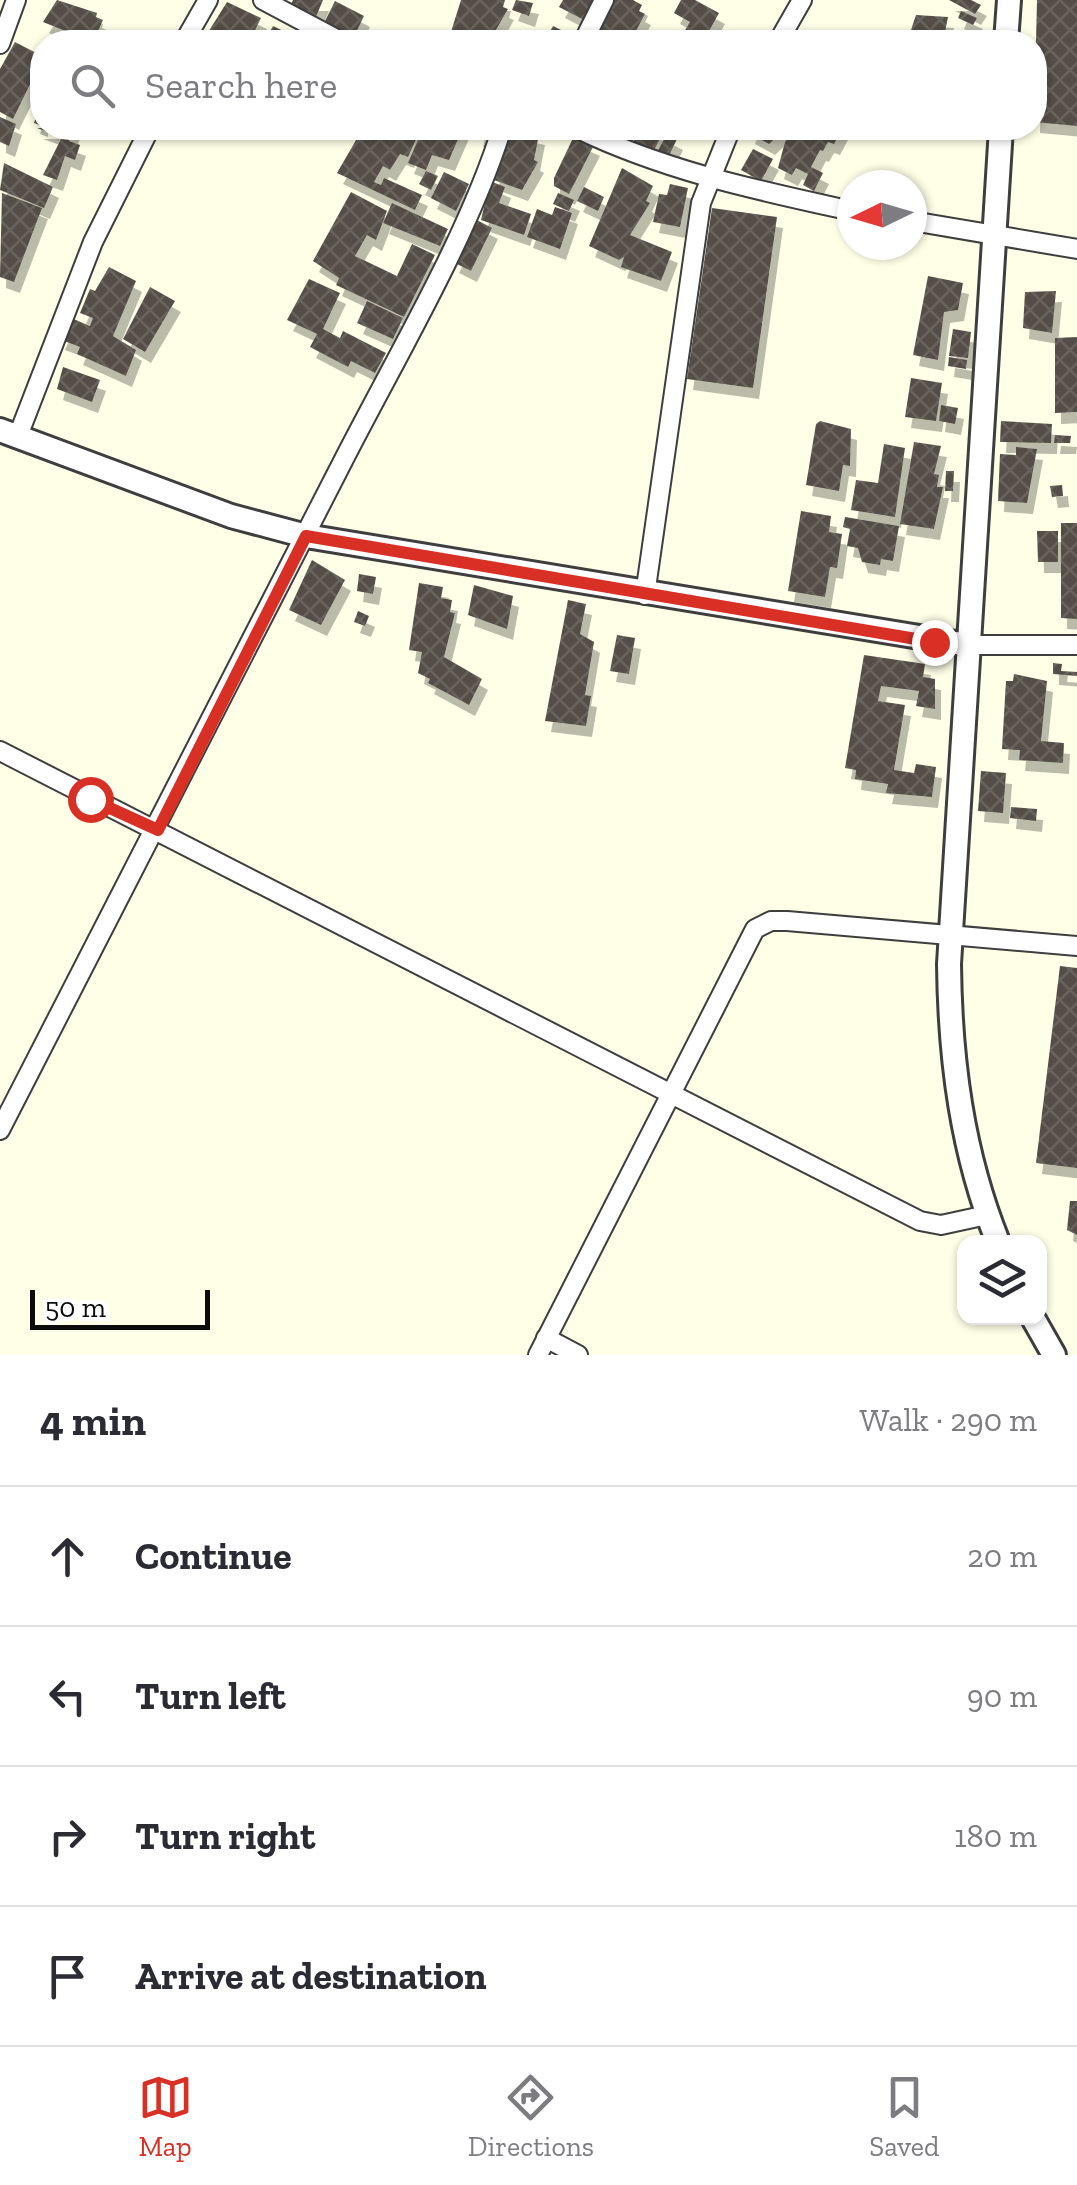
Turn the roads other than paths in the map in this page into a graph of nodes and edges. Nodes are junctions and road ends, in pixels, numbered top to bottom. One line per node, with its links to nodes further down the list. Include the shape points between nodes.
1 (16, 0): 12 (street)
2 (208, 0): 7 (street)
3 (263, 0): 8 (street)
4 (604, 0): 9 (street)
5 (802, 0): 10 (street)
6 (1009, 0): 11 (street)
7 (191, 30)
8 (319, 30)
9 (589, 30)
10 (785, 30)
11 (1007, 30)
12 (0, 44)
13 (144, 140): 23 (street)
14 (497, 140): 24 (street)
15 (601, 140): 18 (street)
16 (726, 140): 18 (street)
17 (1000, 140): 21 (street)
18 (708, 180): 19 (street); 25 (street)
19 (837, 208)
20 (927, 223): 21 (street)
21 (994, 234): 22 (street); 26 (street)
22 (1077, 249)
23 (9, 433): 24 (street, via 231,516)
24 (306, 536): 25 (street); 29 (street)
25 (645, 595): 26 (street)
26 (968, 645): 27 (street); 30 (street)
27 (1077, 645)
28 (0, 752): 29 (street)
29 (158, 830): 32 (street); 33 (street)
30 (950, 934): 31 (street); 32 (street, via 787,921 755,929); 34 (street, via 954,1070)
31 (1077, 946)
32 (672, 1094): 34 (street, via 920,1221 942,1225); 37 (street)
33 (0, 1130)
34 (987, 1216): 35 (street)
35 (995, 1235)
36 (1036, 1325): 39 (street)
37 (542, 1347): 38 (street)
38 (578, 1355)
39 (1054, 1355)

